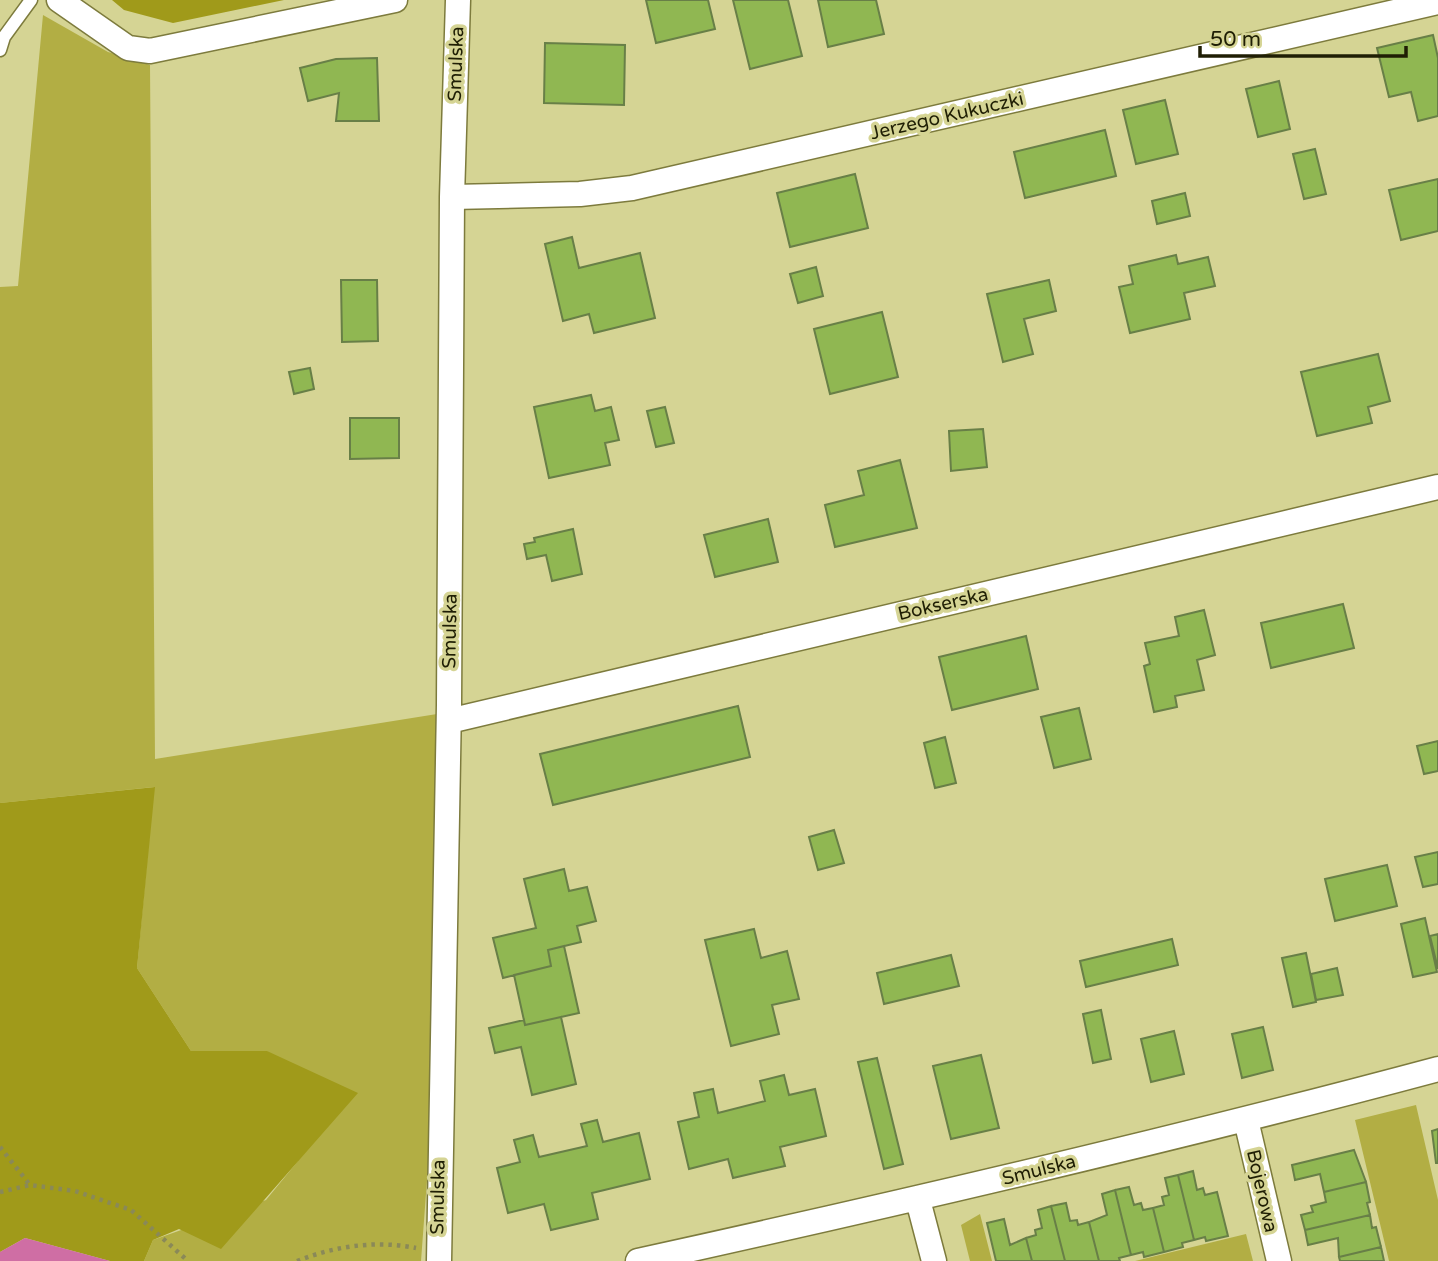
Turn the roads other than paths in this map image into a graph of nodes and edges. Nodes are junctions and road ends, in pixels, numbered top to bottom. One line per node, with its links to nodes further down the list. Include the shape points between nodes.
1 (31, 0): 6 (lane)
2 (59, 0): 3 (street, via 128,48 150,51)
3 (394, 0)
4 (458, 0): 7 (street, Smulska)
5 (1438, 2): 7 (street, Jerzego Kukuczki, via 632,188)
6 (0, 50)
7 (452, 197): 9 (street, Smulska)
8 (1438, 487): 9 (street, Bokserska)
9 (449, 721): 13 (street, Smulska)
10 (1438, 1069): 11 (street, Smulska)
11 (1246, 1120): 12 (street, Smulska); 16 (street, Bojerowa)
12 (918, 1200): 14 (street, Smulska); 15 (street)
13 (438, 1256)
14 (638, 1261)
15 (934, 1261)
16 (1279, 1261)

